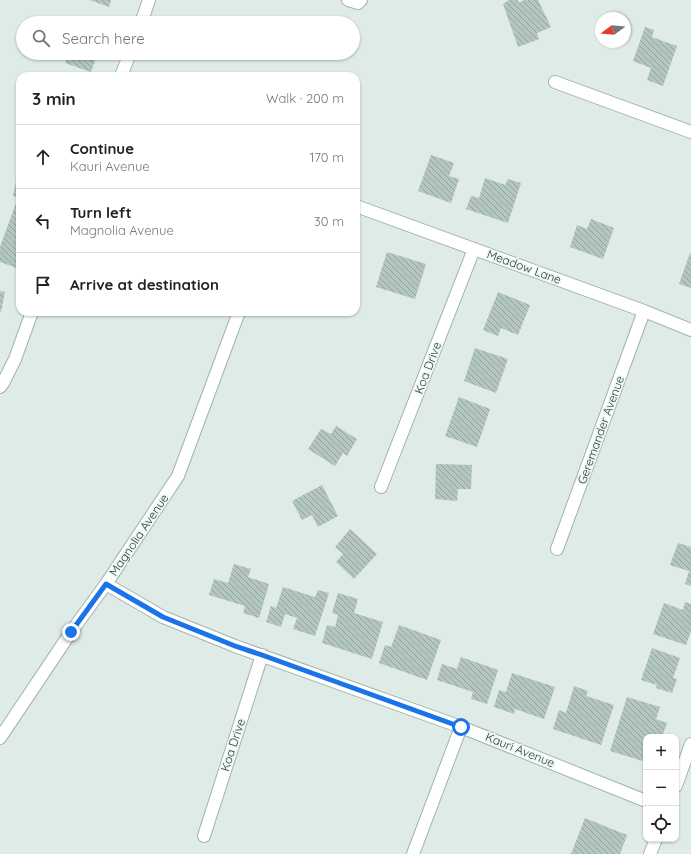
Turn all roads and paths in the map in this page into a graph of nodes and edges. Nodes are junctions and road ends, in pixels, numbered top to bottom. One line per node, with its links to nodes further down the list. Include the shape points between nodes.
1 (150, 0): 4 (street)
2 (348, 0): 3 (street, via 358,3)
3 (361, 0)
4 (144, 16)
5 (127, 60): 6 (street)
6 (123, 72)
7 (555, 82): 8 (street)
8 (691, 132)
9 (360, 207): 10 (street, Meadow Lane)
10 (474, 249): 11 (street, Meadow Lane); 16 (street, Koa Drive)
11 (644, 311): 14 (street, Meadow Lane); 17 (street, Geremander Avenue)
12 (31, 316): 15 (street, via 15,359)
13 (238, 316): 18 (street, Magnolia Avenue, via 178,476)
14 (691, 330)
15 (0, 387)
16 (381, 487)
17 (557, 549)
18 (106, 584): 19 (street, Kauri Avenue, via 163,617); 21 (street, Magnolia Avenue)
19 (262, 655): 20 (street, Kauri Avenue); 25 (street, Koa Drive)
20 (461, 727): 24 (street, Kauri Avenue); 27 (street)
21 (0, 738)
22 (691, 744): 23 (street)
23 (679, 778)
24 (643, 800)
25 (204, 836)
26 (655, 842): 28 (street)
27 (413, 854)
28 (650, 854)

